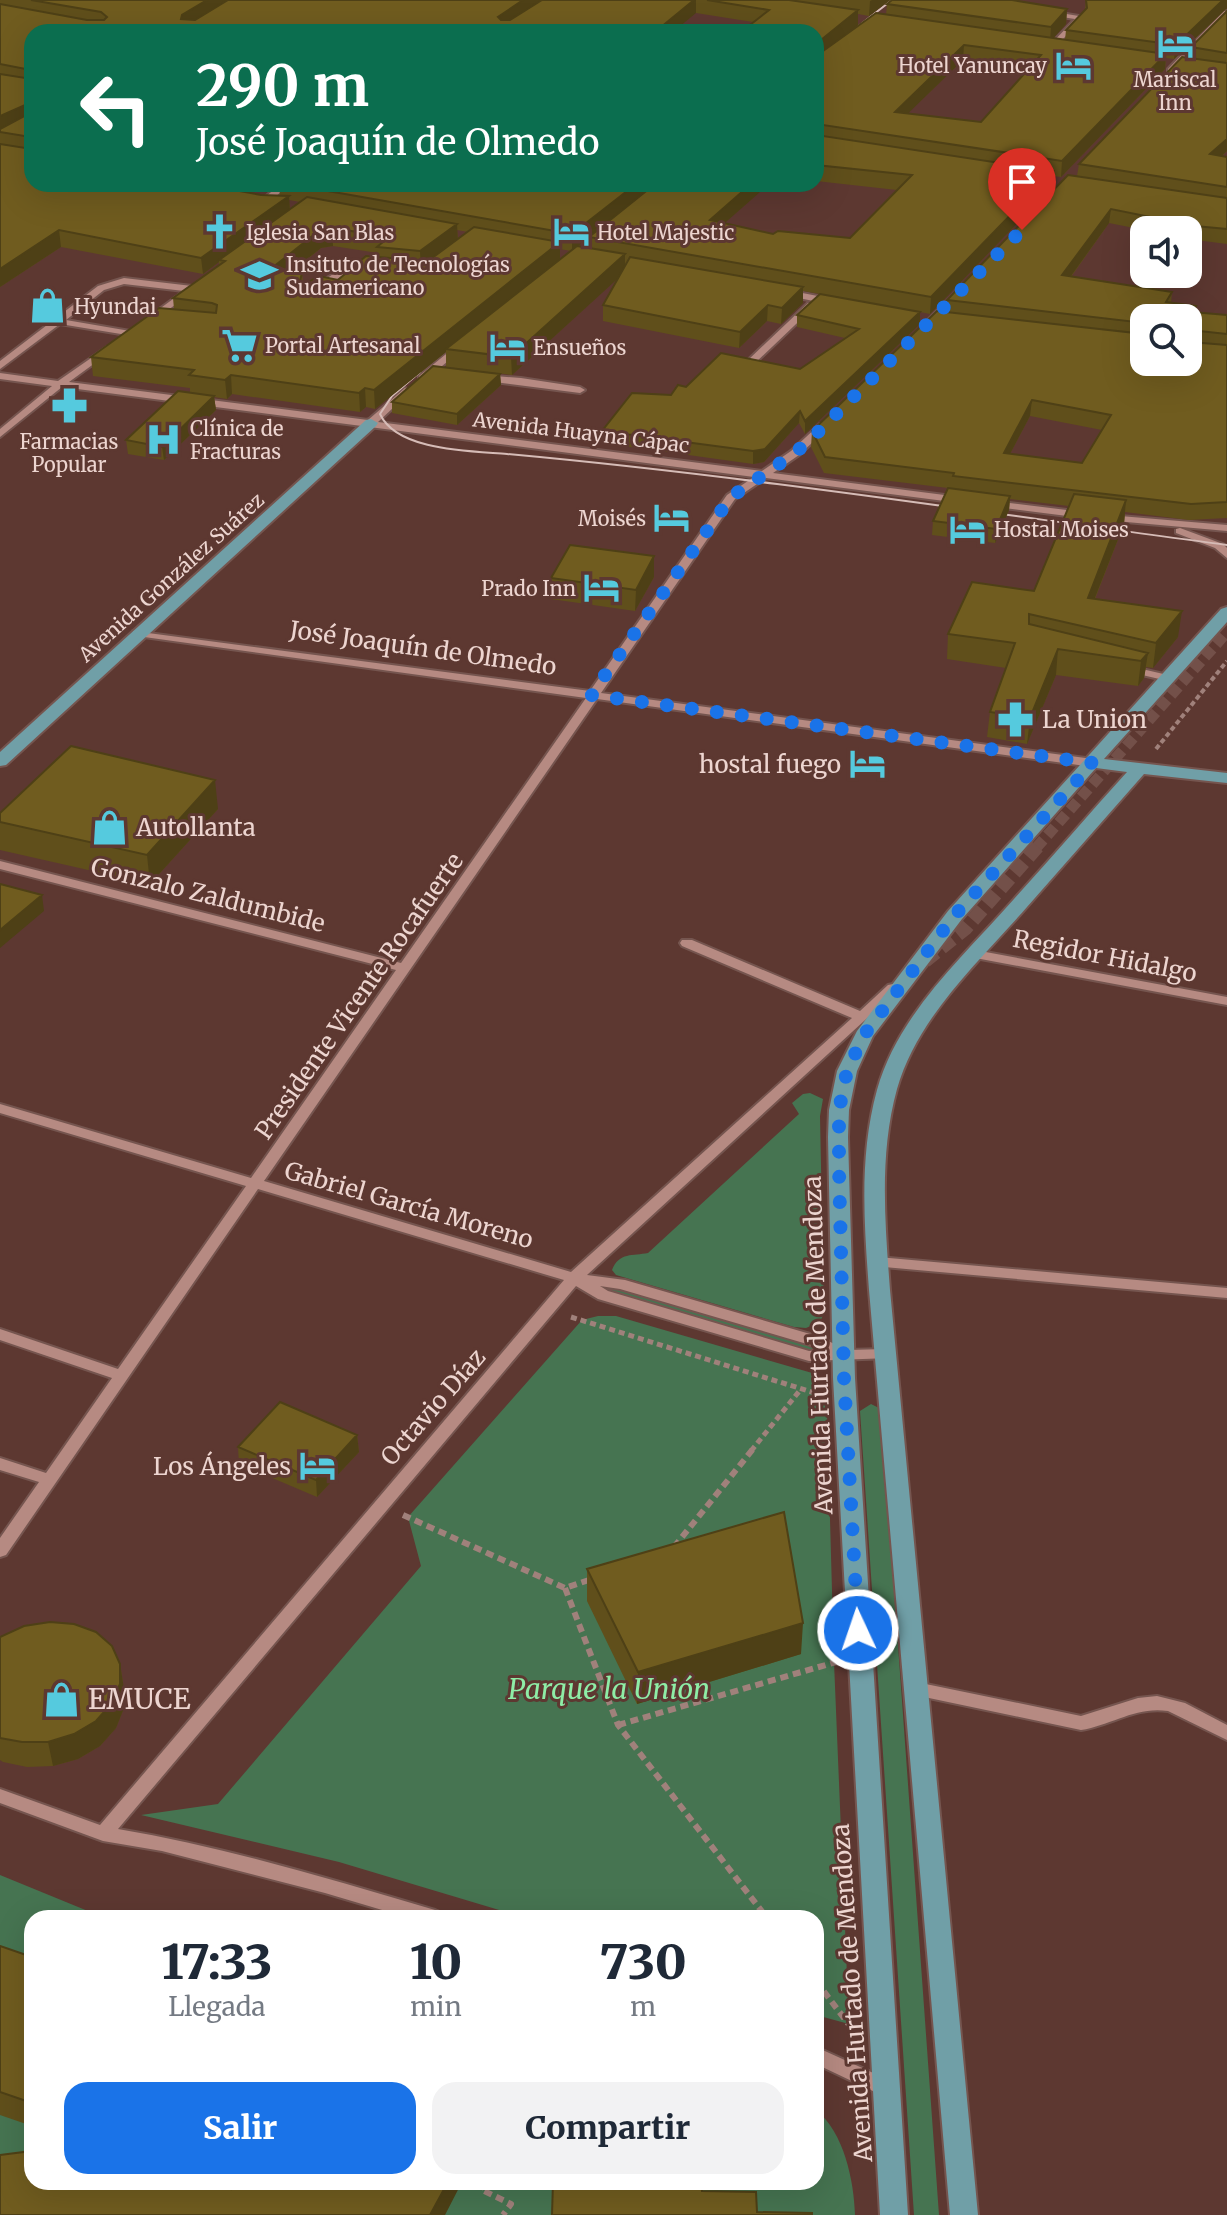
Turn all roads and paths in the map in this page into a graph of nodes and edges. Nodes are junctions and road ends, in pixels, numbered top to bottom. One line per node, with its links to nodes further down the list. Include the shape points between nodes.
1 (1034, 10): 4 (street, via 1081,17)
2 (1227, 13): 7 (street)
3 (1038, 45): 4 (street)
4 (1053, 47): 5 (street)
5 (1069, 49)
6 (1162, 62): 7 (street)
7 (1177, 64): 8 (street); 9 (street)
8 (1190, 66)
9 (1167, 75)
10 (276, 192): 12 (street)
11 (248, 200): 12 (street)
12 (263, 203): 13 (street)
13 (277, 205)
14 (385, 271): 19 (street, via 348,267)
15 (205, 281): 17 (street)
16 (966, 286): 24 (street)
17 (192, 289): 23 (street); 25 (street, via 113,283)
18 (772, 291): 20 (street)
19 (307, 297)
20 (817, 299): 21 (street); 31 (street)
21 (846, 304)
22 (919, 317): 24 (street)
23 (149, 320): 27 (street); 29 (street)
24 (933, 320): 26 (street); 28 (street)
25 (57, 321): 29 (street); 32 (street)
26 (948, 321)
27 (162, 322)
28 (923, 330)
29 (130, 334): 37 (street)
30 (466, 342): 33 (street)
31 (749, 364)
32 (0, 366)
33 (430, 371): 34 (street); 39 (street)
34 (445, 373)
35 (0, 376): 37 (street, Avenida Huayna Cápac)
36 (473, 378): 38 (street)
37 (60, 384): 39 (street, Avenida Huayna Cápac); 41 (street)
38 (580, 390)
39 (371, 423): 42 (street, Avenida Huayna Cápac); 47 (main road, Avenida González Suárez)
40 (828, 423): 42 (street, Presidente Vicente Rocafuerte)
41 (0, 434)
42 (763, 475): 43 (street, Avenida Huayna Cápac); 51 (street, Presidente Vicente Rocafuerte, via 731,497)
43 (1156, 524): 44 (street); 45 (street, via 1192,534)
44 (1227, 528)
45 (1227, 555)
46 (1227, 612): 50 (main road, Avenida Hurtado de Mendoza)
47 (137, 633): 51 (street, José Joaquín de Olmedo); 52 (main road, Avenida González Suárez)
48 (1227, 661): 54 (path)
49 (1123, 667): 50 (street)
50 (1168, 678): 53 (main road, Avenida Hurtado de Mendoza)
51 (591, 695): 53 (street, José Joaquín de Olmedo); 59 (street, Presidente Vicente Rocafuerte)
52 (0, 761)
53 (1093, 763): 54 (main road, José Joaquín de Olmedo); 60 (main road, Avenida Hurtado de Mendoza, via 955,915)
54 (1140, 768): 55 (main road, José Joaquín de Olmedo); 58 (main road)
55 (1227, 778)
56 (0, 865): 59 (street, Gonzalo Zaldumbide)
57 (687, 943): 62 (street)
58 (975, 954): 61 (street, Regidor Hidalgo); 65 (main road, via 904,1046 888,1088 879,1131)
59 (405, 968): 64 (street, Presidente Vicente Rocafuerte)
60 (914, 969): 62 (street, Octavio Díaz); 70 (main road, Avenida Hurtado de Mendoza, via 864,1035 847,1071 839,1110)
61 (1227, 1001)
62 (862, 1017): 66 (street, Octavio Díaz)
63 (0, 1108): 64 (street, Gabriel García Moreno)
64 (253, 1184): 66 (street, Gabriel García Moreno); 72 (street, Presidente Vicente Rocafuerte)
65 (878, 1262): 67 (street); 71 (main road)
66 (574, 1278): 68 (street, Octavio Díaz); 70 (street, Gabriel García Moreno, via 603,1295 809,1356)
67 (1227, 1293)
68 (548, 1310): 75 (street, Octavio Díaz); 77 (path, via 801,1389)
69 (0, 1334): 72 (street)
70 (844, 1354): 71 (street, Gabriel García Moreno); 80 (main road, Avenida Hurtado de Mendoza)
71 (885, 1354): 81 (main road)
72 (122, 1376): 74 (street, Presidente Vicente Rocafuerte)
73 (0, 1464): 74 (street)
74 (50, 1480): 76 (street, Presidente Vicente Rocafuerte)
75 (379, 1506): 79 (path); 85 (street, Octavio Díaz)
76 (0, 1551)
77 (669, 1553)
78 (595, 1578): 79 (path)
79 (565, 1588): 82 (path)
80 (860, 1659): 82 (path); 91 (main road, Avenida Hurtado de Mendoza)
81 (916, 1689): 83 (street, via 1081,1723 1146,1703 1166,1704); 95 (main road)
82 (618, 1725): 87 (path)
83 (1227, 1733)
84 (0, 1796): 85 (street)
85 (103, 1834): 86 (street, via 162,1844)
86 (408, 1910)
87 (761, 1910)
88 (824, 1991): 89 (path)
89 (849, 2024)
90 (824, 2059): 91 (street)
91 (884, 2087): 94 (main road, Avenida Hurtado de Mendoza)
92 (482, 2190): 93 (path, via 511,2204)
93 (503, 2215)
94 (894, 2215)
95 (964, 2215)

